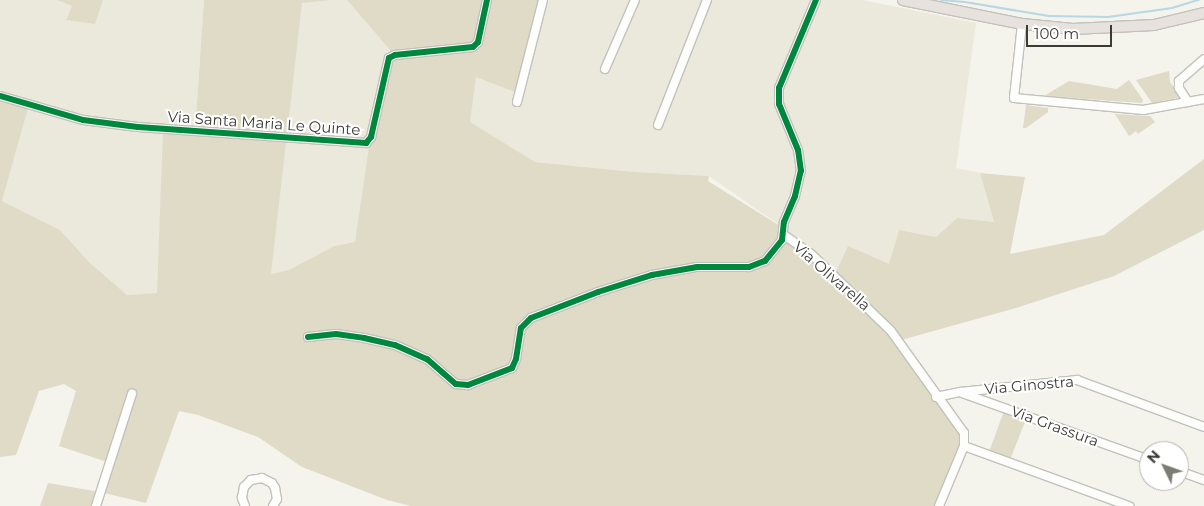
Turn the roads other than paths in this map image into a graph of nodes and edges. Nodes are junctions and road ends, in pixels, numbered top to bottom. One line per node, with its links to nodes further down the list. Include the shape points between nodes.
1 (487, 0): 11 (street, Via Santa Maria Le Quinte, via 479,39 473,47 389,58 372,137 366,143 138,128 83,120)
2 (543, 0): 13 (street)
3 (635, 0): 10 (street)
4 (707, 0): 15 (street)
5 (816, 0): 16 (street, Via Olivarella, via 782,75 778,92 780,107 798,150 801,166 795,196 784,222)
6 (903, 0): 8 (main road)
7 (1204, 13): 8 (main road, via 1160,24 1106,29)
8 (1022, 24): 14 (street, via 1014,98 1144,110)
9 (1204, 59): 14 (street, via 1179,81 1178,86)
10 (605, 70)
11 (0, 96)
12 (1204, 99): 14 (street)
13 (517, 102)
14 (1188, 102)
15 (658, 125)
16 (784, 236): 17 (street, via 771,256 756,265 689,268 652,275 531,318 522,328 512,368 468,385 454,382 429,360 395,345 351,336 327,334); 20 (street, Via Olivarella, via 811,254 873,312)
17 (308, 337)
18 (960, 392): 20 (street, Via Ginostra); 21 (street, Via Ginostra, via 1077,380); 23 (street, Via Grassura)
19 (132, 394): 26 (street)
20 (936, 397): 22 (street, Via Olivarella, via 964,434)
21 (1204, 427)
22 (964, 446): 29 (street); 30 (street)
23 (1139, 456)
24 (1189, 475): 25 (street)
25 (1204, 480)
26 (96, 506)
27 (245, 506): 28 (street, via 242,498 244,487 251,480 262,478 275,488 277,499)
28 (273, 506)
29 (939, 506)
30 (1129, 506)

